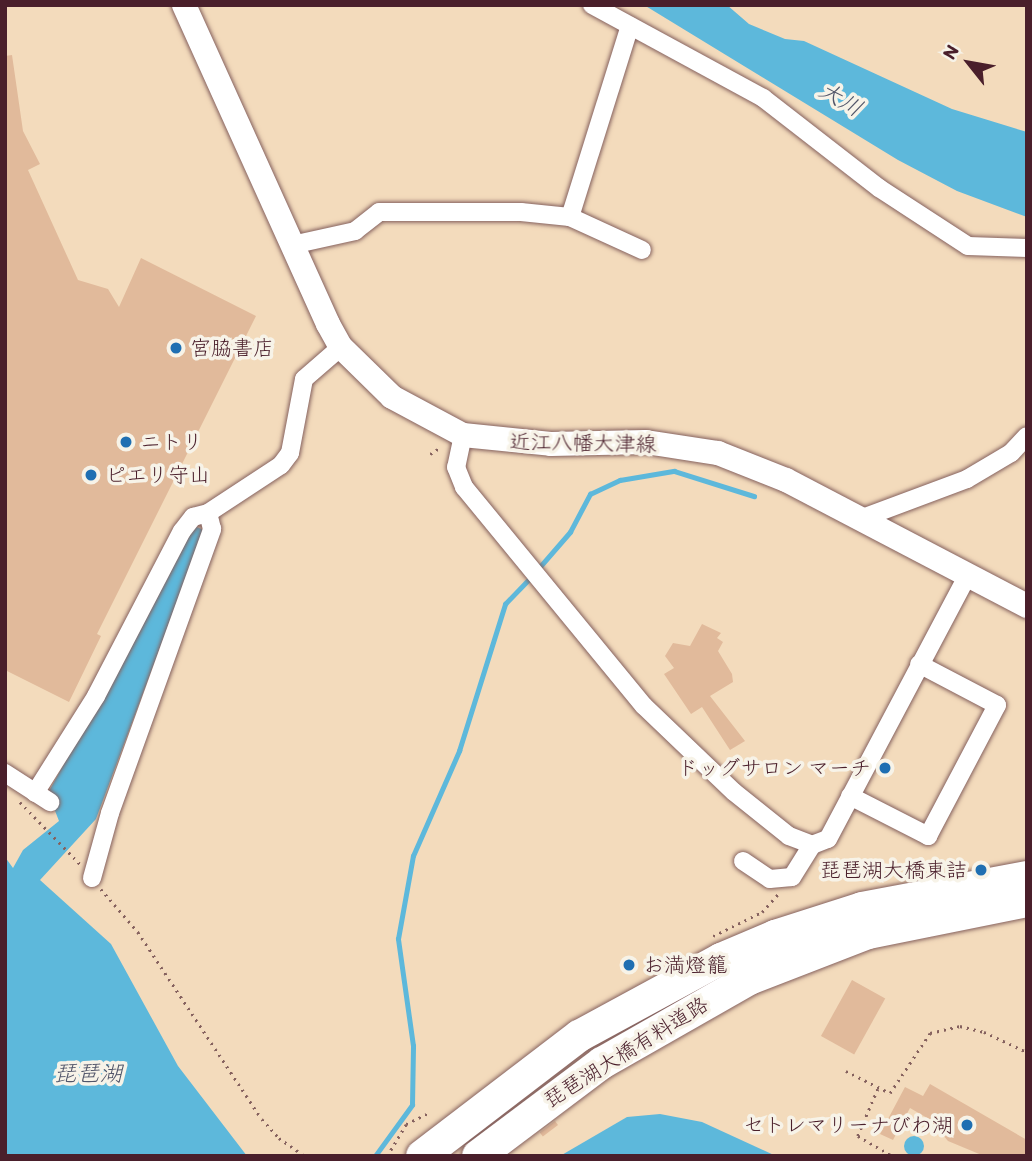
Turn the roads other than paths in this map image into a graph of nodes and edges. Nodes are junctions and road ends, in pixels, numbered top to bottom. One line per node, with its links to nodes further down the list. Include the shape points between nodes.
1 (184, 5): 5 (main road, 近江八幡大津線)
2 (592, 5): 3 (street)
3 (630, 26): 4 (street); 6 (street, via 764,98 870,181 968,246)
4 (570, 217): 5 (street, via 521,212 379,212 355,231); 7 (street)
5 (292, 245): 8 (main road, 近江八幡大津線)
6 (1027, 248)
7 (642, 250)
8 (341, 347): 10 (main road, 近江八幡大津線, via 392,397); 11 (street, via 304,379 290,453 281,465)
9 (1027, 436): 12 (street, via 1011,453 967,479)
10 (453, 440): 12 (main road, 近江八幡大津線, via 646,442 718,453 786,480); 18 (street, via 464,486 644,706 734,792 789,836)
11 (208, 513): 16 (street, via 193,517 181,531 42,798); 21 (street, via 212,530 110,813)
12 (860, 519): 13 (main road, 近江八幡大津線)
13 (967, 576): 14 (main road, 近江八幡大津線); 15 (street)
14 (1027, 606)
15 (919, 664): 17 (street); 17 (street, via 997,705 985,729 928,836)
16 (5, 773)
17 (850, 796): 18 (street, via 828,838)
18 (812, 845): 19 (street, via 792,877 770,878)
19 (743, 861)
20 (1027, 877): 23 (highway, 琵琶湖大橋有料道路, via 862,908 721,959 579,1036)
21 (92, 878)
22 (1027, 901): 24 (highway, 琵琶湖大橋有料道路, via 868,933 749,979 602,1063)
23 (422, 1156)
24 (478, 1156)

